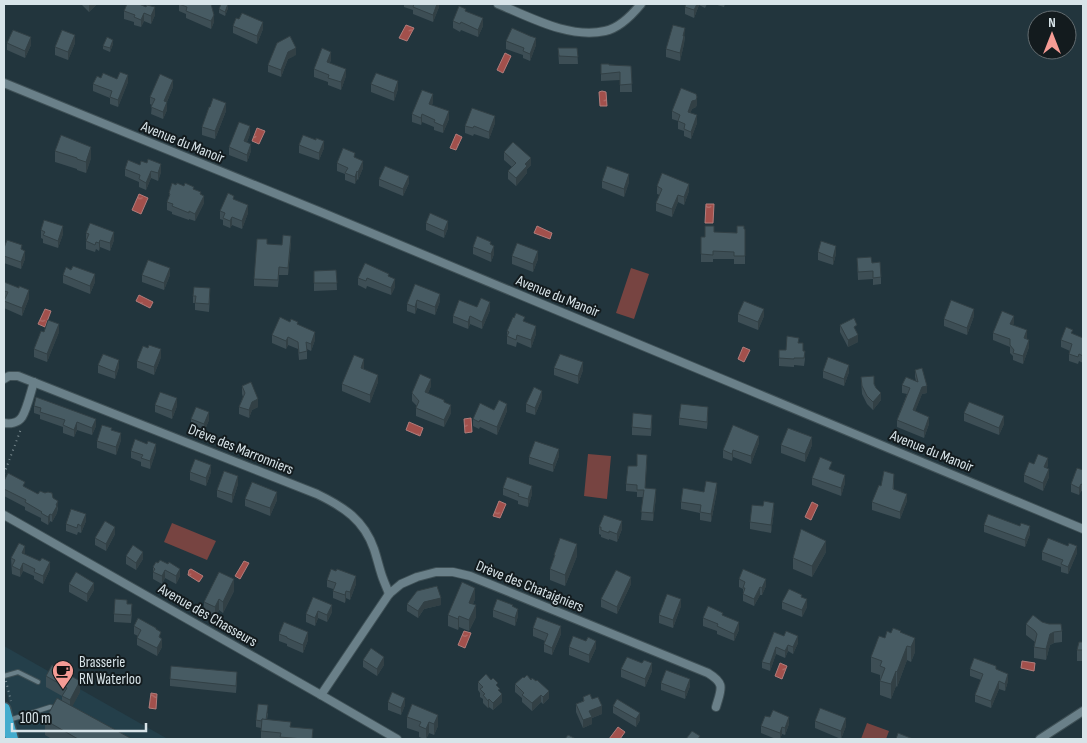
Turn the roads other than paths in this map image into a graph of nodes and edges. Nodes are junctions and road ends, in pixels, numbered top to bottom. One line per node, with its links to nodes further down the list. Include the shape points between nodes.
1 (498, 4): 2 (street, via 568,31 590,33 618,25)
2 (641, 4)
3 (4, 83): 8 (street, Avenue du Manoir)
4 (4, 379): 5 (street, Drève des Marronniers, via 18,376)
5 (34, 382): 6 (street, via 22,417 14,423); 9 (street, Drève des Marronniers, via 337,504 355,517 368,533)
6 (4, 423)
7 (4, 515): 12 (street, Avenue des Chasseurs)
8 (1083, 529)
9 (389, 594): 12 (street, Drève des Chataigniers); 13 (street, Drève des Chataigniers, via 401,584 436,572 470,576 708,673 721,685)
10 (4, 676): 11 (lane, via 18,672)
11 (38, 682)
12 (321, 695): 18 (street, Avenue des Chasseurs)
13 (716, 706)
14 (58, 709): 16 (lane, via 50,707)
15 (1083, 711): 19 (street)
16 (5, 714): 17 (main road)
17 (9, 737)
18 (397, 739)
19 (1040, 739)

